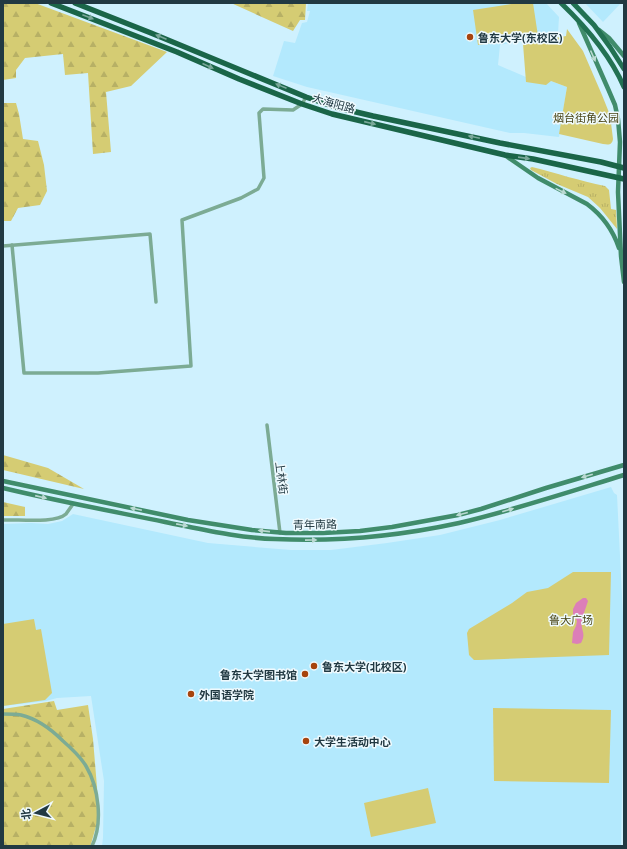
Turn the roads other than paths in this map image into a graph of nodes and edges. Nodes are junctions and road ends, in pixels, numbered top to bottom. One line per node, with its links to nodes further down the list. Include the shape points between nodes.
1 (51, 3): 11 (highway, 大海阳路, one-way to 11)
2 (75, 3): 10 (highway, 大海阳路, one-way to 2)
3 (561, 3): 5 (main road)
4 (573, 3): 6 (main road)
5 (578, 20): 9 (main road, via 603,51); 13 (main road, one-way to 13, via 615,104)
6 (594, 25): 7 (main road); 8 (main road)
7 (624, 56)
8 (624, 69)
9 (624, 87)
10 (306, 97): 11 (street); 13 (highway, 大海阳路, one-way to 10, via 595,160 535,150 335,107)
11 (302, 104): 12 (highway, 大海阳路, one-way to 12, via 332,114); 15 (street, via 293,110 263,109 259,113 264,178 258,189 234,201 182,220 191,366 98,372 24,373)
12 (505, 155): 14 (highway, 大海阳路, one-way to 14); 17 (main road, one-way to 17, via 538,178 587,204 601,215 616,239)
13 (622, 168): 14 (main road)
14 (621, 178): 17 (main road)
15 (12, 245): 16 (street); 19 (street, via 150,234)
16 (3, 246)
17 (621, 256): 18 (main road)
18 (624, 282)
19 (156, 302)
20 (267, 425): 27 (street, 上林街)
21 (624, 465): 27 (main road, 青年南路, one-way to 27, via 444,518 360,531)
22 (624, 475): 25 (main road, 青年南路, one-way to 22, via 259,538 353,538 459,523)
23 (3, 481): 27 (main road, 青年南路, one-way to 23, via 188,520)
24 (3, 488): 25 (main road, 青年南路, one-way to 25)
25 (73, 504): 26 (street, via 65,515 55,519)
26 (3, 520)
27 (280, 533)
28 (3, 714): 29 (street, via 21,715 47,727 75,752 86,766 94,783 99,813)
29 (92, 846)

